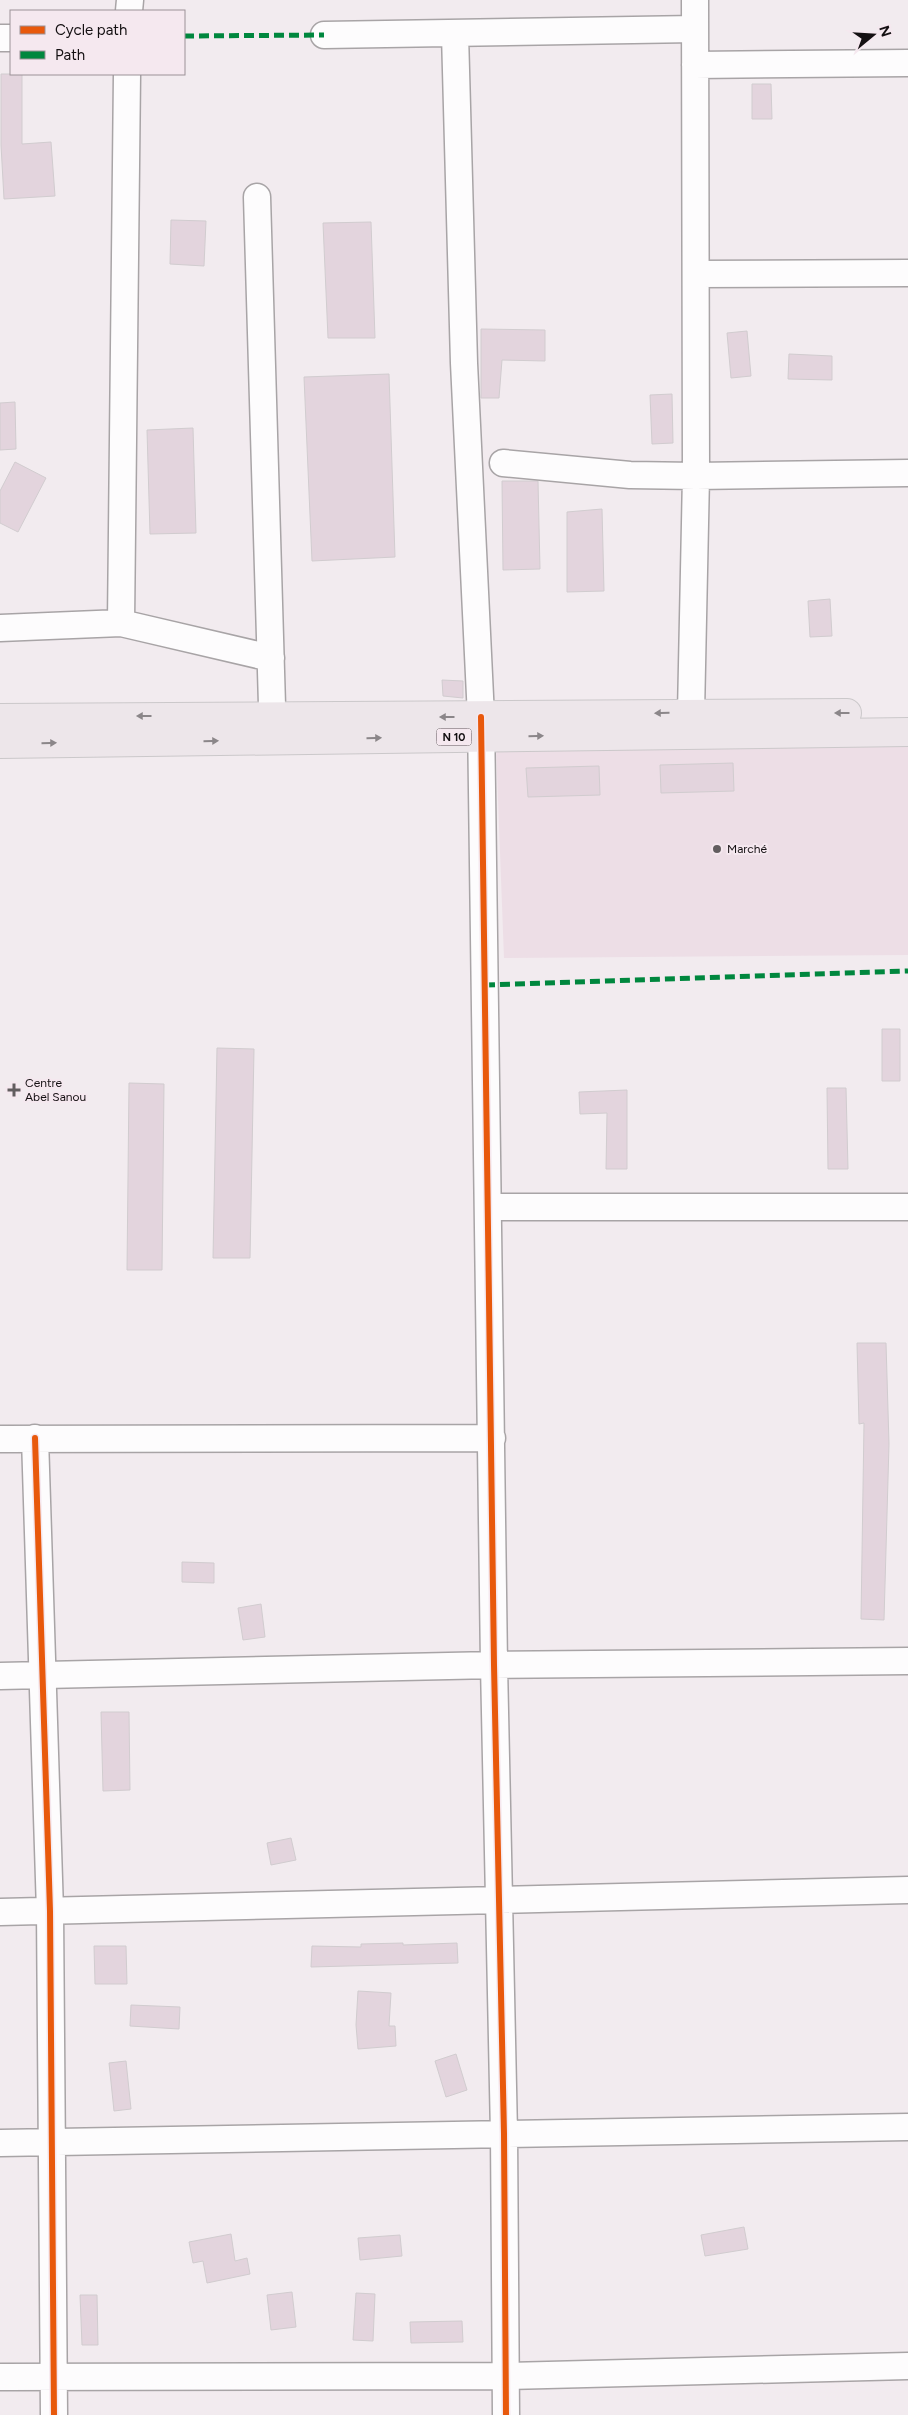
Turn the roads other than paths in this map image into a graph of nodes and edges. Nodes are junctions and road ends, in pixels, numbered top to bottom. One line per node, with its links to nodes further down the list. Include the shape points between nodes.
1 (695, 0): 2 (street)
2 (695, 30): 3 (street); 6 (street)
3 (455, 34): 4 (street); 20 (street, via 464,363)
4 (324, 36)
5 (908, 63): 6 (street)
6 (695, 66): 10 (street)
7 (127, 75): 14 (street)
8 (257, 197): 16 (street)
9 (908, 273): 10 (street)
10 (697, 274): 13 (street)
11 (503, 463): 13 (street, via 630,475)
12 (908, 473): 13 (street)
13 (696, 476): 17 (street)
14 (121, 623): 15 (street); 16 (street)
15 (0, 628)
16 (271, 658): 21 (street)
17 (692, 713): 18 (main road, N 10, one-way to 17); 20 (main road, N 10, one-way to 20)
18 (908, 713)
19 (0, 718): 21 (main road, N 10, one-way to 19)
20 (481, 727): 21 (main road, N 10); 22 (main road, N 10, one-way to 22); 24 (street)
21 (273, 728): 23 (main road, N 10, one-way to 21)
22 (908, 732)
23 (0, 744)
24 (488, 1207): 25 (street); 27 (street)
25 (908, 1207)
26 (35, 1438): 27 (street); 28 (street); 32 (street)
27 (492, 1438): 30 (street)
28 (0, 1439)
29 (908, 1661): 30 (street)
30 (494, 1665): 32 (street); 34 (street)
31 (0, 1676): 32 (street)
32 (44, 1676): 35 (street)
33 (908, 1890): 34 (street)
34 (498, 1901): 35 (street); 38 (street)
35 (50, 1911): 36 (street); 39 (street)
36 (0, 1912)
37 (908, 2126): 38 (street)
38 (504, 2134): 39 (street); 42 (street)
39 (52, 2142): 40 (street); 44 (street)
40 (0, 2143)
41 (908, 2366): 42 (street)
42 (505, 2376): 44 (street); 46 (street)
43 (0, 2377): 44 (street)
44 (54, 2378): 45 (street)
45 (54, 2415)
46 (506, 2415)

